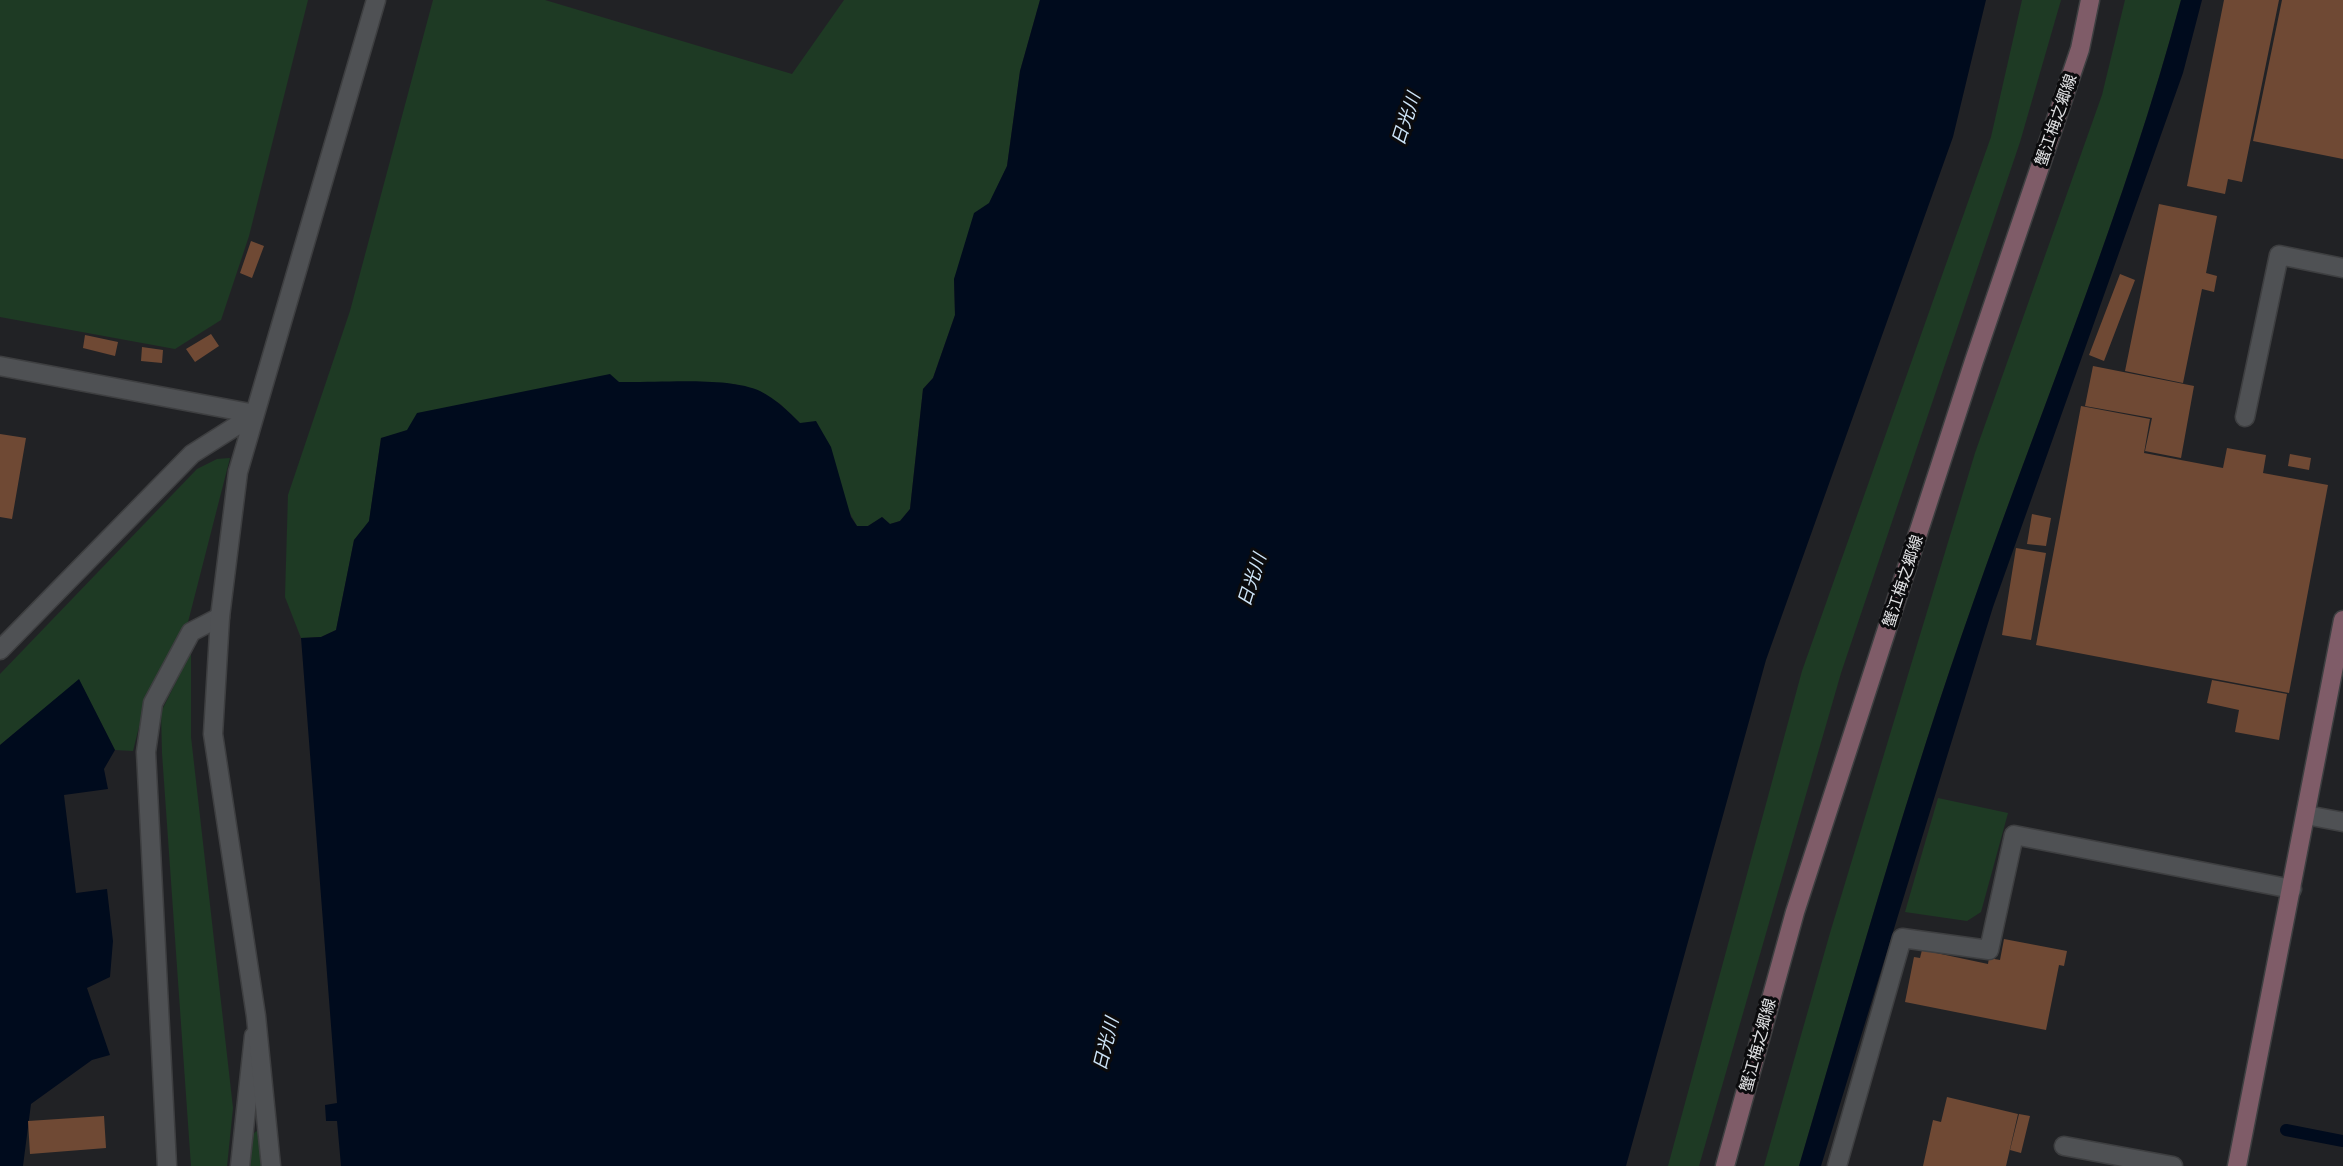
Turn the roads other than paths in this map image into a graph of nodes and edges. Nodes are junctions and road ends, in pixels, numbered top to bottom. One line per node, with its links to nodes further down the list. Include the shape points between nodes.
1 (376, 0): 5 (street)
2 (2090, 0): 18 (main road, 蟹江梅之郷線, via 2080,49 1974,360 1795,912)
3 (2343, 268): 6 (street, via 2279,255)
4 (0, 366): 5 (street)
5 (255, 414): 7 (street, via 238,472); 9 (street, via 192,454)
6 (2245, 417)
7 (220, 617): 13 (street, via 213,734); 15 (street, via 191,632 153,703 146,752)
8 (2343, 621): 10 (main road)
9 (0, 650)
10 (2306, 815): 11 (street); 12 (main road)
11 (2343, 822)
12 (2292, 889): 19 (street, via 2014,835 1989,950 1902,938); 21 (main road)
13 (256, 1016): 16 (street); 17 (street)
14 (2064, 1146): 20 (street)
15 (167, 1166)
16 (240, 1166)
17 (271, 1166)
18 (1725, 1166)
19 (1838, 1166)
20 (2173, 1166)
21 (2237, 1166)

